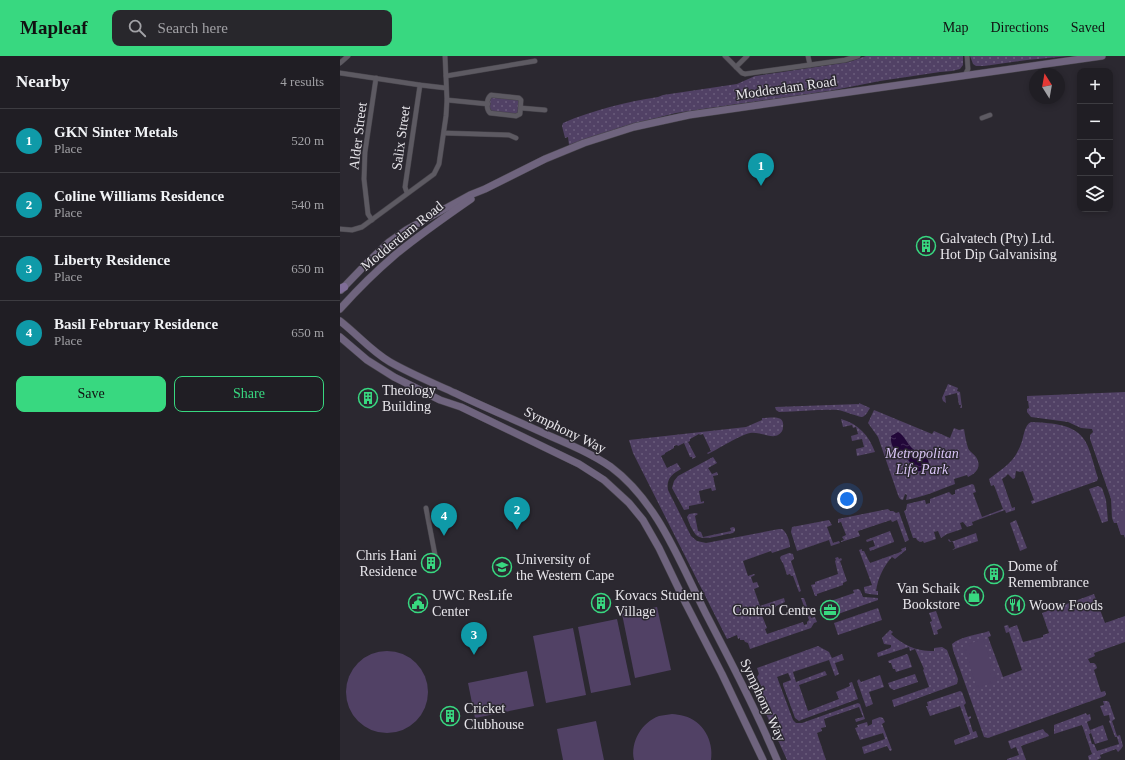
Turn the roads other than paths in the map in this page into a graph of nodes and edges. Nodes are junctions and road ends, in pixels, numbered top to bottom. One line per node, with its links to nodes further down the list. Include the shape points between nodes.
1 (348, 56): 10 (street)
2 (445, 56): 15 (street)
3 (725, 56): 12 (street)
4 (747, 56): 12 (street)
5 (808, 56): 11 (street)
6 (858, 56): 11 (street)
7 (967, 56): 14 (street)
8 (1102, 56): 14 (main road, Modderdam Road)
9 (535, 61): 15 (street)
10 (340, 63)
11 (810, 66): 12 (street, via 754,74 743,74)
12 (736, 67)
13 (340, 73): 16 (street)
14 (969, 73): 27 (main road, Modderdam Road, via 689,115 634,127 569,149)
15 (446, 76): 18 (street)
16 (376, 78): 17 (street); 29 (street, Alder Street, via 364,169 368,214)
17 (420, 85): 18 (street); 28 (street, Salix Street, via 405,188)
18 (446, 88): 19 (street)
19 (447, 100): 20 (street); 25 (street)
20 (488, 104): 21 (street, via 487,110 492,114 518,116); 21 (street, via 491,95 518,97 521,99)
21 (521, 108): 22 (street)
22 (545, 110)
23 (990, 114): 24 (street)
24 (982, 118)
25 (444, 132): 26 (street, via 509,135); 28 (street, via 434,174)
26 (516, 138)
27 (485, 189): 31 (main road, Modderdam Road, via 406,230 389,242); 32 (main road, Modderdam Road, via 394,256)
28 (407, 193): 29 (street)
29 (372, 220): 30 (street, via 358,229)
30 (340, 229)
31 (341, 289)
32 (340, 309)
33 (340, 320): 38 (main road, Symphony Way, via 389,362 595,457 625,480 651,510 678,556)
34 (340, 337): 37 (main road, Symphony Way, via 367,360 394,377 579,464 604,480 622,496 637,512 666,560)
35 (426, 508): 36 (street)
36 (436, 560)
37 (763, 760)
38 (778, 760)

